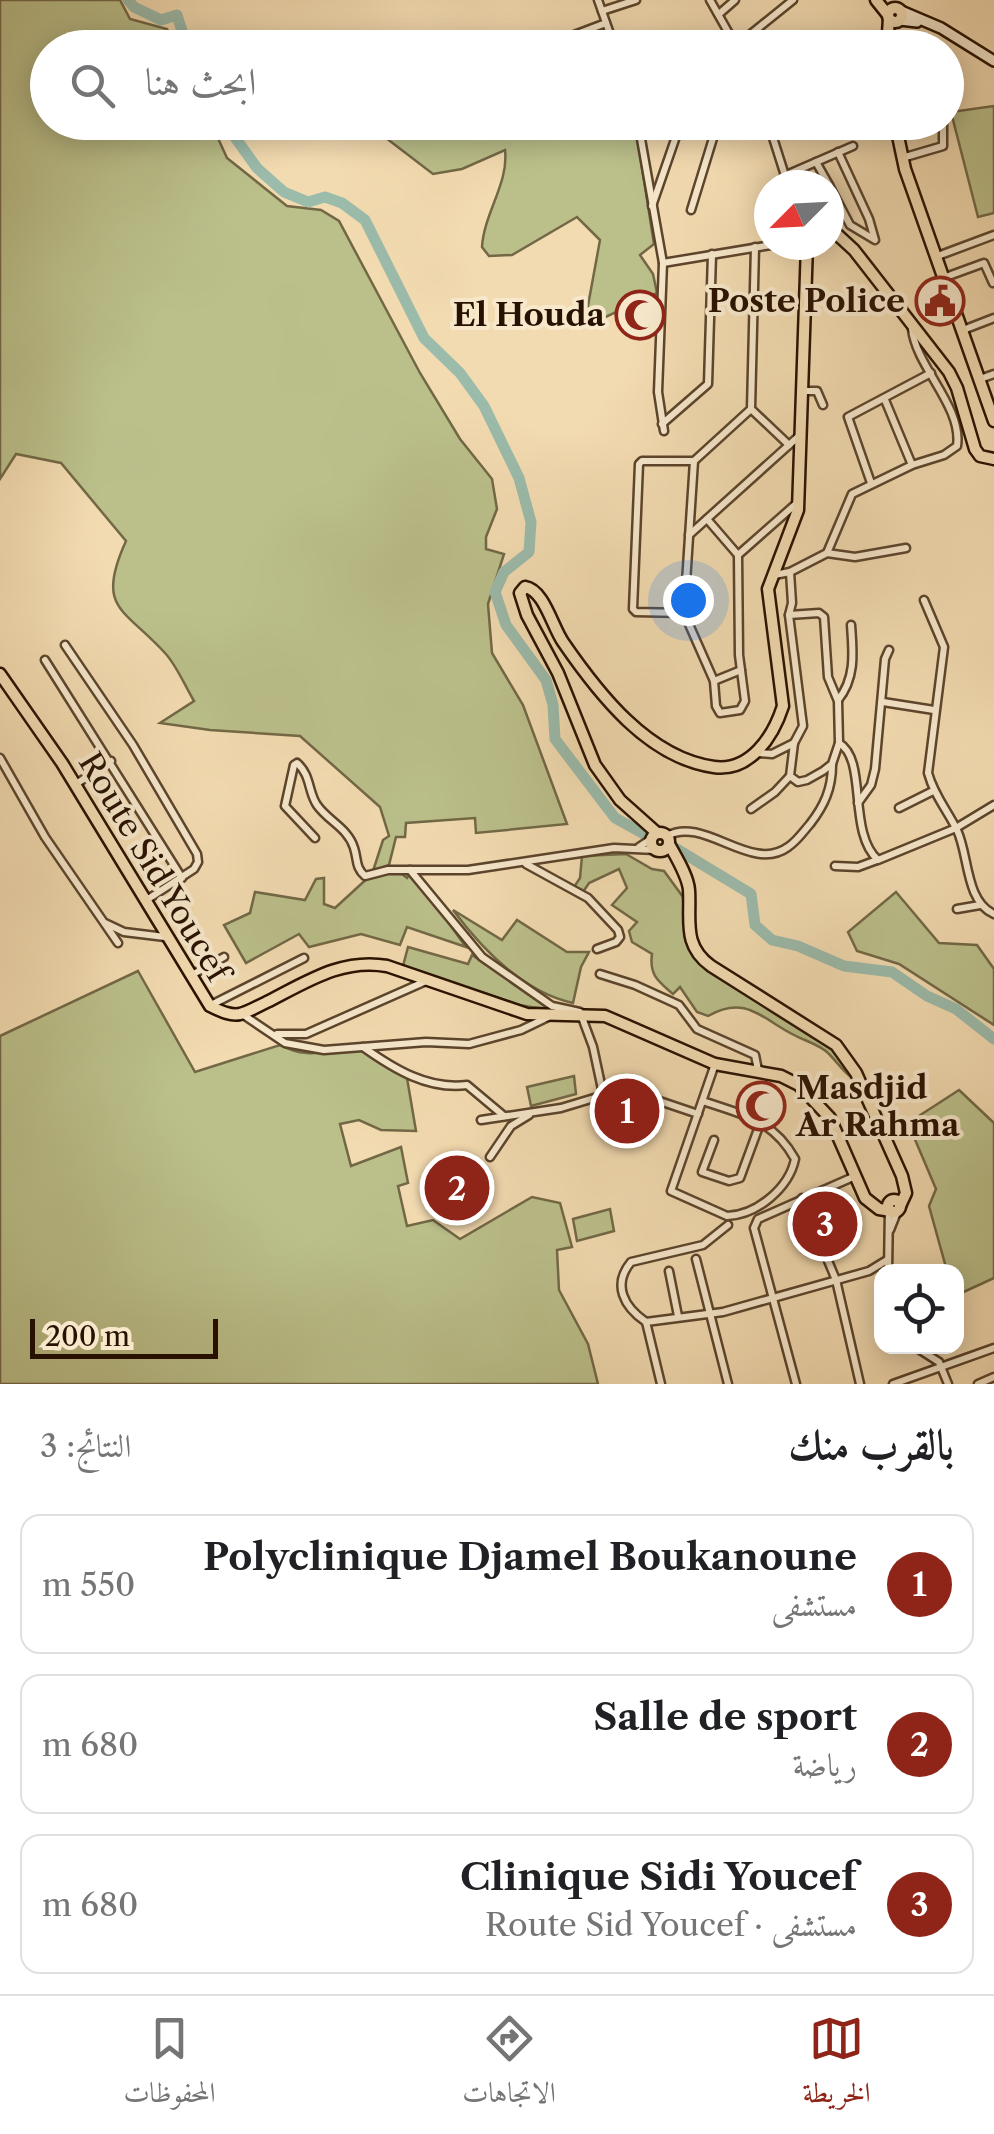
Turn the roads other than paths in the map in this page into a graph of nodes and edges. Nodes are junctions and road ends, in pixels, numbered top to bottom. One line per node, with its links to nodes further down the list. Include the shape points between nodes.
1 (598, 0): 7 (street)
2 (636, 0): 7 (street)
3 (710, 0): 9 (street)
4 (735, 0): 9 (street)
5 (793, 0): 14 (street)
6 (876, 0): 8 (main road)
7 (602, 11): 10 (street)
8 (893, 13): 15 (main road)
9 (719, 14): 13 (street)
10 (606, 23): 11 (street); 12 (street)
11 (588, 30)
12 (609, 30)
13 (728, 30)
14 (757, 30)
15 (940, 30)
16 (964, 44): 17 (main road)
17 (994, 62)
18 (641, 140): 31 (street)
19 (675, 140): 31 (street)
20 (712, 140): 32 (street)
21 (773, 140): 28 (street)
22 (898, 140): 26 (main road)
23 (943, 140): 26 (street, via 943,146)
24 (853, 146): 25 (street)
25 (838, 152): 27 (street); 33 (street, via 875,240)
26 (902, 158): 38 (main road)
27 (816, 162): 29 (street); 30 (street)
28 (782, 170)
29 (798, 170)
30 (821, 170)
31 (651, 208): 41 (street)
32 (690, 210)
33 (844, 214)
34 (994, 235): 38 (street)
35 (844, 238): 45 (main road)
36 (754, 246): 37 (street)
37 (712, 254): 41 (street); 41 (street, via 708,384 663,428)
38 (935, 256): 42 (main road)
39 (755, 260): 54 (street)
40 (807, 260): 50 (main road)
41 (663, 263)
42 (943, 278): 43 (street, via 984,263); 46 (main road)
43 (993, 283)
44 (994, 318): 46 (street)
45 (912, 327): 47 (street, via 915,348); 58 (main road, via 957,388 975,449)
46 (962, 330): 49 (main road)
47 (931, 373): 51 (street); 60 (street, via 958,441 954,450)
48 (994, 374): 49 (street)
49 (980, 379): 52 (main road)
50 (803, 391): 53 (street, via 817,391); 56 (main road)
51 (885, 400): 60 (street); 61 (street, via 848,420)
52 (991, 404): 55 (main road)
53 (824, 405)
54 (751, 409): 57 (street); 59 (street)
55 (994, 422)
56 (800, 435): 57 (street); 62 (main road)
57 (788, 446): 63 (street)
58 (994, 459)
59 (694, 461): 64 (street); 71 (street, via 639,464 633,609)
60 (912, 465): 61 (street)
61 (871, 483): 66 (street, via 848,500)
62 (798, 502): 67 (street); 69 (main road)
63 (707, 519): 64 (street); 67 (street)
64 (688, 536): 71 (street)
65 (906, 548): 66 (street, via 855,557)
66 (827, 553): 68 (street)
67 (738, 555): 77 (street)
68 (790, 572): 69 (street); 72 (street)
69 (772, 576): 85 (main road, via 770,619 783,706)
70 (924, 600): 82 (street, via 944,647)
71 (684, 614): 79 (street)
72 (789, 615): 80 (street, via 824,617 828,676); 83 (street, via 803,726)
73 (851, 626): 80 (street, via 851,675)
74 (65, 645): 103 (street, via 197,854 194,870)
75 (889, 650): 81 (street)
76 (45, 660): 87 (street)
77 (741, 670): 79 (street); 79 (street, via 740,710 718,710)
78 (0, 674): 90 (main road, Route Sid Youcef)
79 (714, 681)
80 (838, 701): 84 (street)
81 (883, 702): 82 (street); 92 (street, via 871,785)
82 (934, 710): 91 (street, via 928,774)
83 (794, 743): 85 (street, via 772,754); 89 (street)
84 (839, 743): 88 (street); 92 (street, via 852,760)
85 (756, 753): 98 (main road, via 734,768 720,768 654,742 608,698 563,642 537,592 525,586 520,599 595,765)
86 (0, 758): 108 (street)
87 (112, 761): 90 (street); 103 (street)
88 (832, 764): 89 (street, via 807,780); 98 (street, via 822,806 779,852 762,854 683,829)
89 (790, 776): 94 (street)
90 (75, 785): 104 (main road, Route Sid Youcef)
91 (933, 790): 95 (street); 96 (street)
92 (858, 804): 99 (street)
93 (994, 805): 96 (street)
94 (751, 808)
95 (899, 808)
96 (956, 828): 99 (street); 105 (street)
97 (315, 838): 102 (street, via 285,806 298,763 316,804 354,846 360,873)
98 (659, 842): 100 (street); 136 (main road, via 688,885 689,935 698,953 836,1045 856,1073 906,1189)
99 (878, 860): 101 (street)
100 (522, 862): 102 (street); 111 (street, via 588,898 618,930 616,942)
101 (835, 866)
102 (410, 869): 120 (street, via 482,957 552,1006 572,1008)
103 (182, 878): 104 (street)
104 (145, 901): 109 (main road, Route Sid Youcef)
105 (980, 905): 106 (street); 107 (street)
106 (956, 909)
107 (994, 914)
108 (106, 923): 109 (street); 110 (street)
109 (167, 937): 115 (main road, Route Sid Youcef)
110 (118, 943)
111 (597, 949)
112 (224, 957): 115 (street)
113 (304, 958): 117 (street)
114 (600, 974): 124 (street, via 679,1005 697,1029 755,1055)
115 (190, 976): 117 (main road, Route Sid Youcef)
116 (426, 981): 118 (main road, Route Sid Youcef, via 387,966 350,964); 119 (main road, Route Sid Youcef); 121 (street, via 306,1034)
117 (210, 1006): 118 (main road, Route Sid Youcef)
118 (242, 1014): 121 (street)
119 (549, 1016): 120 (main road, Route Sid Youcef); 122 (street, via 469,1044)
120 (583, 1018): 123 (main road, Route Sid Youcef, via 605,1016); 125 (street)
121 (276, 1034): 122 (street, via 298,1048)
122 (362, 1047): 129 (street, via 418,1080 468,1086)
123 (714, 1064): 124 (main road, Route Sid Youcef); 126 (street)
124 (758, 1070): 134 (main road, Route Sid Youcef, via 800,1084 812,1096 836,1130)
125 (604, 1094): 127 (street); 128 (street, via 624,1089)
126 (703, 1101): 128 (street); 131 (street)
127 (533, 1112): 129 (street); 133 (street, via 511,1126)
128 (698, 1114): 131 (street, via 671,1191 727,1216 768,1201 793,1170 795,1159 782,1138)
129 (504, 1116): 130 (street)
130 (481, 1120)
131 (761, 1121): 132 (street, via 740,1178 702,1172)
132 (714, 1140)
133 (490, 1157)
134 (853, 1176): 135 (street); 136 (main road, Route Sid Youcef, via 865,1198)
135 (802, 1198): 142 (street); 143 (street, via 758,1219 754,1228)
136 (893, 1207): 139 (street)
137 (728, 1225): 146 (street, via 703,1245 631,1262 621,1292)
138 (696, 1259): 144 (street)
139 (887, 1260): 140 (street); 142 (street)
140 (887, 1264)
141 (669, 1271): 145 (street)
142 (836, 1280): 143 (street); 154 (street)
143 (774, 1296): 144 (street); 153 (street)
144 (710, 1314): 145 (street); 152 (street)
145 (678, 1316): 146 (street)
146 (646, 1322): 151 (street)
147 (994, 1348): 149 (street)
148 (926, 1354): 149 (street)
149 (942, 1369): 155 (street); 156 (street)
150 (994, 1377): 157 (street)
151 (662, 1384)
152 (728, 1384)
153 (796, 1384)
154 (860, 1384)
155 (896, 1384)
156 (948, 1384)
157 (978, 1384)

